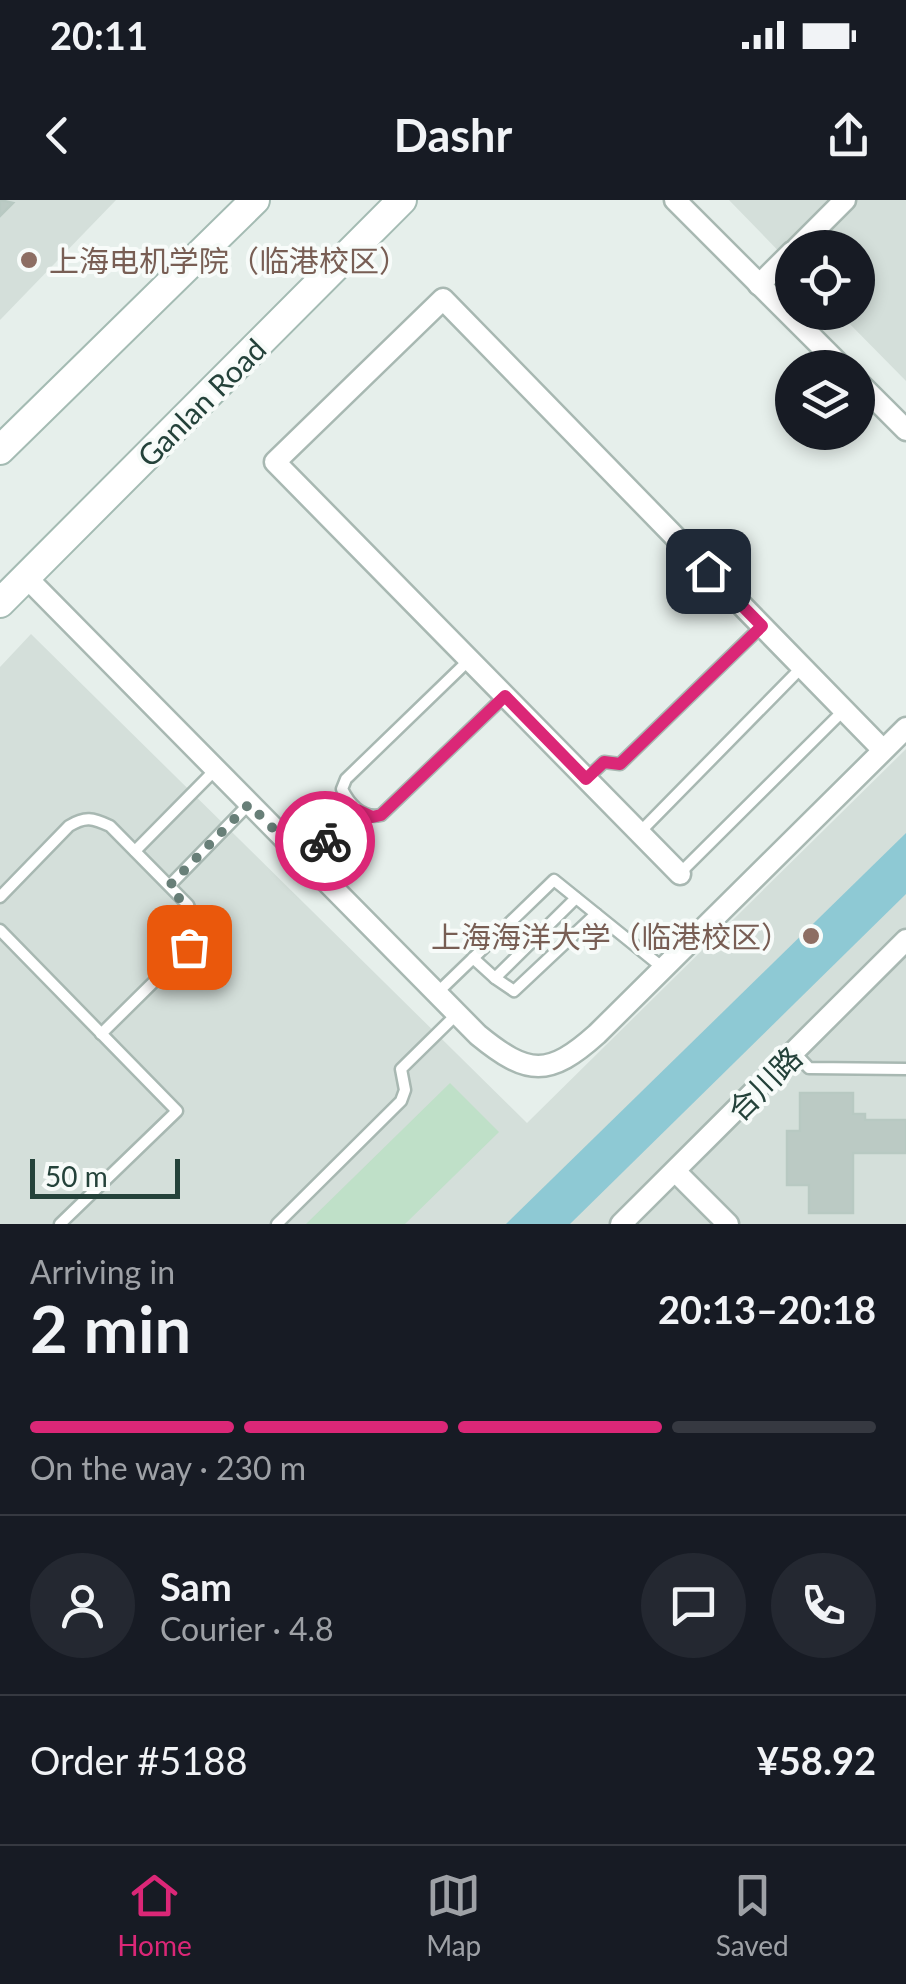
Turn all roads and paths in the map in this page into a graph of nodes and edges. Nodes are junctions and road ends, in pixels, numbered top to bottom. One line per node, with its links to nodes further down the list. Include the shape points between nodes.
1 (255, 200): 11 (main road)
2 (402, 200): 12 (main road, Ganlan Road)
3 (674, 200): 7 (street)
4 (845, 200): 5 (street)
5 (814, 230)
6 (775, 269): 7 (street)
7 (759, 285): 8 (street)
8 (826, 350)
9 (875, 399): 10 (street)
10 (906, 430)
11 (0, 450)
12 (26, 578): 13 (main road, Ganlan Road); 21 (street)
13 (0, 603)
14 (762, 626): 15 (street, via 443,299 275,462); 16 (street); 22 (lane, via 620,764 604,762)
15 (470, 660): 17 (street); 24 (lane, via 346,779 342,789)
16 (802, 667): 18 (street); 25 (lane)
17 (505, 696): 22 (street); 24 (lane, via 381,815)
18 (844, 710): 20 (street); 28 (lane)
19 (906, 728): 20 (street)
20 (883, 750): 36 (street)
21 (215, 770): 23 (street); 26 (lane)
22 (586, 779): 25 (street)
23 (249, 804): 27 (street); 29 (lane)
24 (357, 810): 27 (lane)
25 (639, 832): 28 (street)
26 (136, 851): 29 (lane); 30 (lane, via 110,826 82,818)
27 (305, 861): 38 (street)
28 (680, 874)
29 (170, 885): 40 (lane, via 194,920 189,947)
30 (0, 897)
31 (576, 898): 32 (lane); 35 (lane, via 554,880); 37 (lane)
32 (596, 914): 36 (lane); 37 (lane, via 514,991)
33 (0, 930): 40 (lane)
34 (906, 940): 41 (street, 合川路)
35 (473, 958): 37 (lane); 38 (lane)
36 (663, 968): 39 (street, via 574,1054 541,1068 500,1053)
37 (495, 978)
38 (436, 994): 39 (street)
39 (457, 1014): 45 (lane, via 401,1069 401,1101)
40 (101, 1034): 44 (lane, via 177,1111)
41 (794, 1052): 42 (lane, via 809,1068); 43 (street, 合川路)
42 (906, 1070)
43 (675, 1171): 46 (street, 合川路); 47 (street)
44 (60, 1224)
45 (277, 1224)
46 (621, 1224)
47 (728, 1224)

